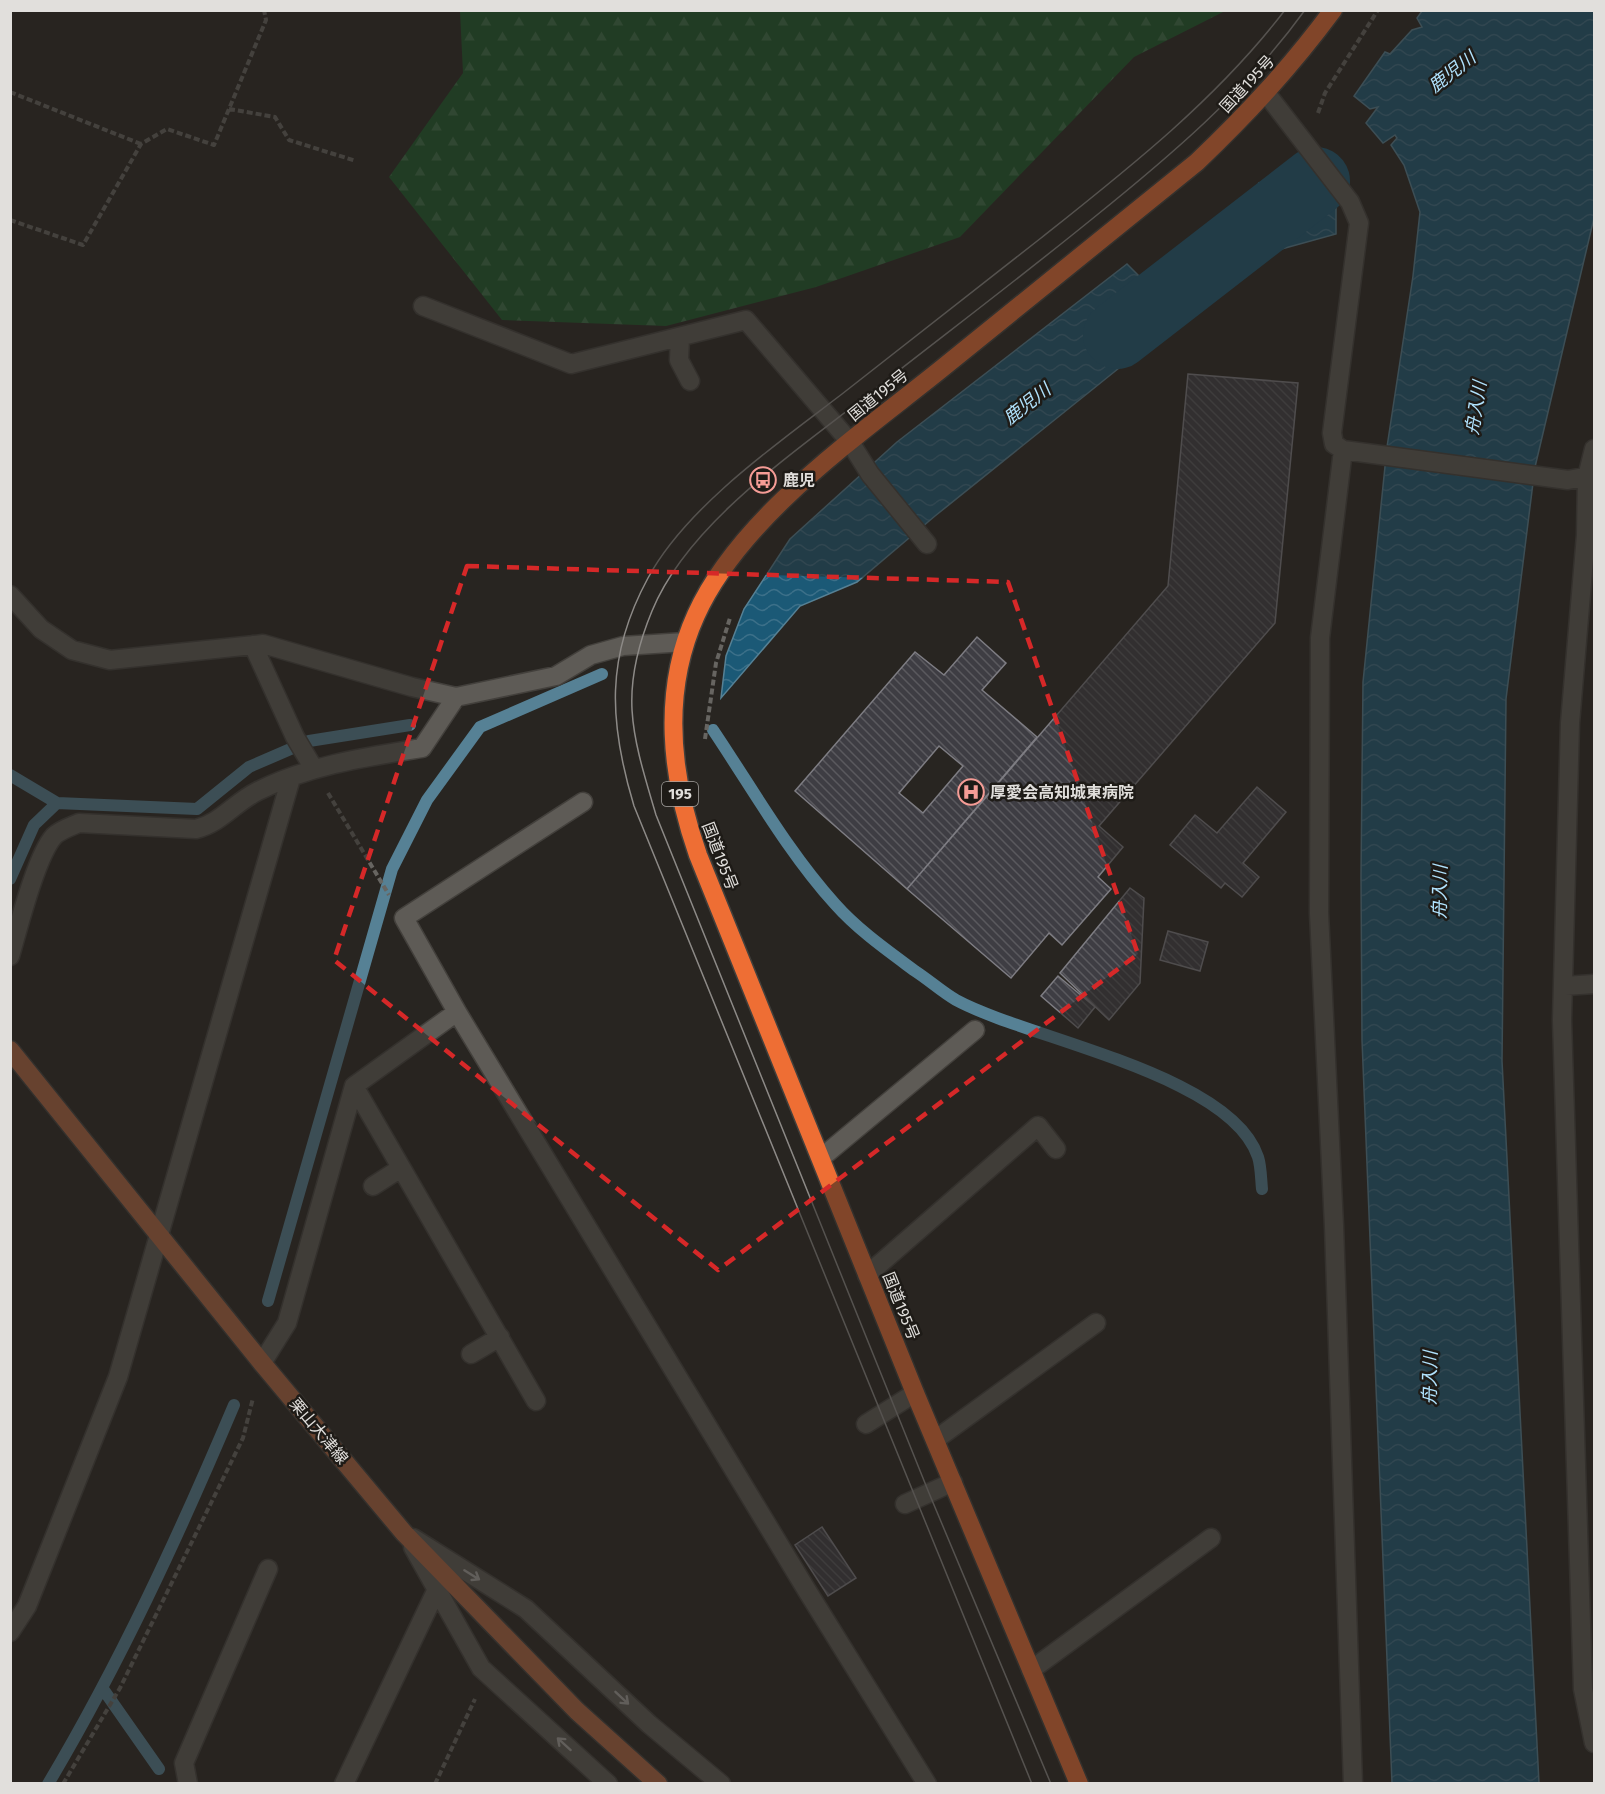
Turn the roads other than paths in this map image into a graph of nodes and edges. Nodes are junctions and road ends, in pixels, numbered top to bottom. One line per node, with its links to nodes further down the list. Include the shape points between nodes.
1 (1333, 10): 2 (highway, 国道195号 / 195)
2 (1266, 93): 6 (highway, 国道195号 / 195, via 1197,162); 8 (street, via 1350,202 1359,223 1332,433 1334,444)
3 (423, 306): 4 (street, via 571,364)
4 (680, 337): 5 (street, via 679,360); 6 (street, via 746,320)
5 (690, 381)
6 (850, 442): 10 (street, via 870,474); 12 (highway, 国道195号 / 195, via 777,507 741,546 712,583)
7 (1594, 450): 9 (street)
8 (1350, 451): 9 (street, via 1568,480); 55 (street, via 1320,638 1318,913)
9 (1591, 476): 20 (street, via 1570,723)
10 (927, 544)
11 (10, 595): 13 (street, via 41,629 72,650 110,660)
12 (685, 642): 14 (street, via 623,646 591,655 556,676); 26 (highway, 国道195号 / 195, via 672,735 683,812)
13 (253, 645): 14 (street, via 263,644); 15 (street)
14 (456, 697): 15 (street, via 422,748 334,762)
15 (314, 769): 16 (street)
16 (291, 778): 18 (street, via 256,792 211,826 196,829 79,823 54,835 24,908); 29 (street)
17 (583, 802): 21 (street, via 404,918)
18 (10, 956)
19 (1594, 984): 20 (street)
20 (1565, 986): 47 (street, via 1562,1020 1583,1689)
21 (457, 1012): 24 (street); 53 (street)
22 (975, 1030): 26 (street)
23 (10, 1050): 29 (main road, 栗山大津線)
24 (354, 1086): 27 (street); 34 (street, via 287,1323)
25 (1056, 1149): 30 (street, via 1038,1126)
26 (821, 1158): 30 (highway, 国道195号 / 195)
27 (401, 1168): 28 (street); 32 (street)
28 (373, 1186)
29 (161, 1236): 34 (main road, 栗山大津線); 45 (street, via 118,1377 27,1606)
30 (867, 1275): 35 (highway, 国道195号 / 195)
31 (1096, 1323): 38 (street)
32 (500, 1337): 33 (street); 36 (street)
33 (471, 1354)
34 (262, 1363): 41 (main road, 栗山大津線)
35 (915, 1393): 37 (street); 38 (highway, 国道195号 / 195)
36 (536, 1401)
37 (866, 1424)
38 (935, 1440): 39 (highway, 国道195号 / 195)
39 (952, 1482): 40 (street); 46 (highway, 国道195号 / 195)
40 (905, 1504)
41 (404, 1533): 44 (street); 51 (main road, 栗山大津線, via 577,1711); 52 (street, one-way to 52, via 526,1609 649,1724)
42 (1211, 1538): 46 (street)
43 (268, 1569): 48 (street, via 184,1763)
44 (438, 1589): 49 (street); 50 (street, one-way to 44, via 481,1668)
45 (10, 1632)
46 (1031, 1670): 54 (highway, 国道195号 / 195)
47 (1594, 1743)
48 (187, 1783)
49 (344, 1784)
50 (608, 1784)
51 (658, 1784)
52 (721, 1784)
53 (927, 1784)
54 (1079, 1784)
55 (1353, 1784)

